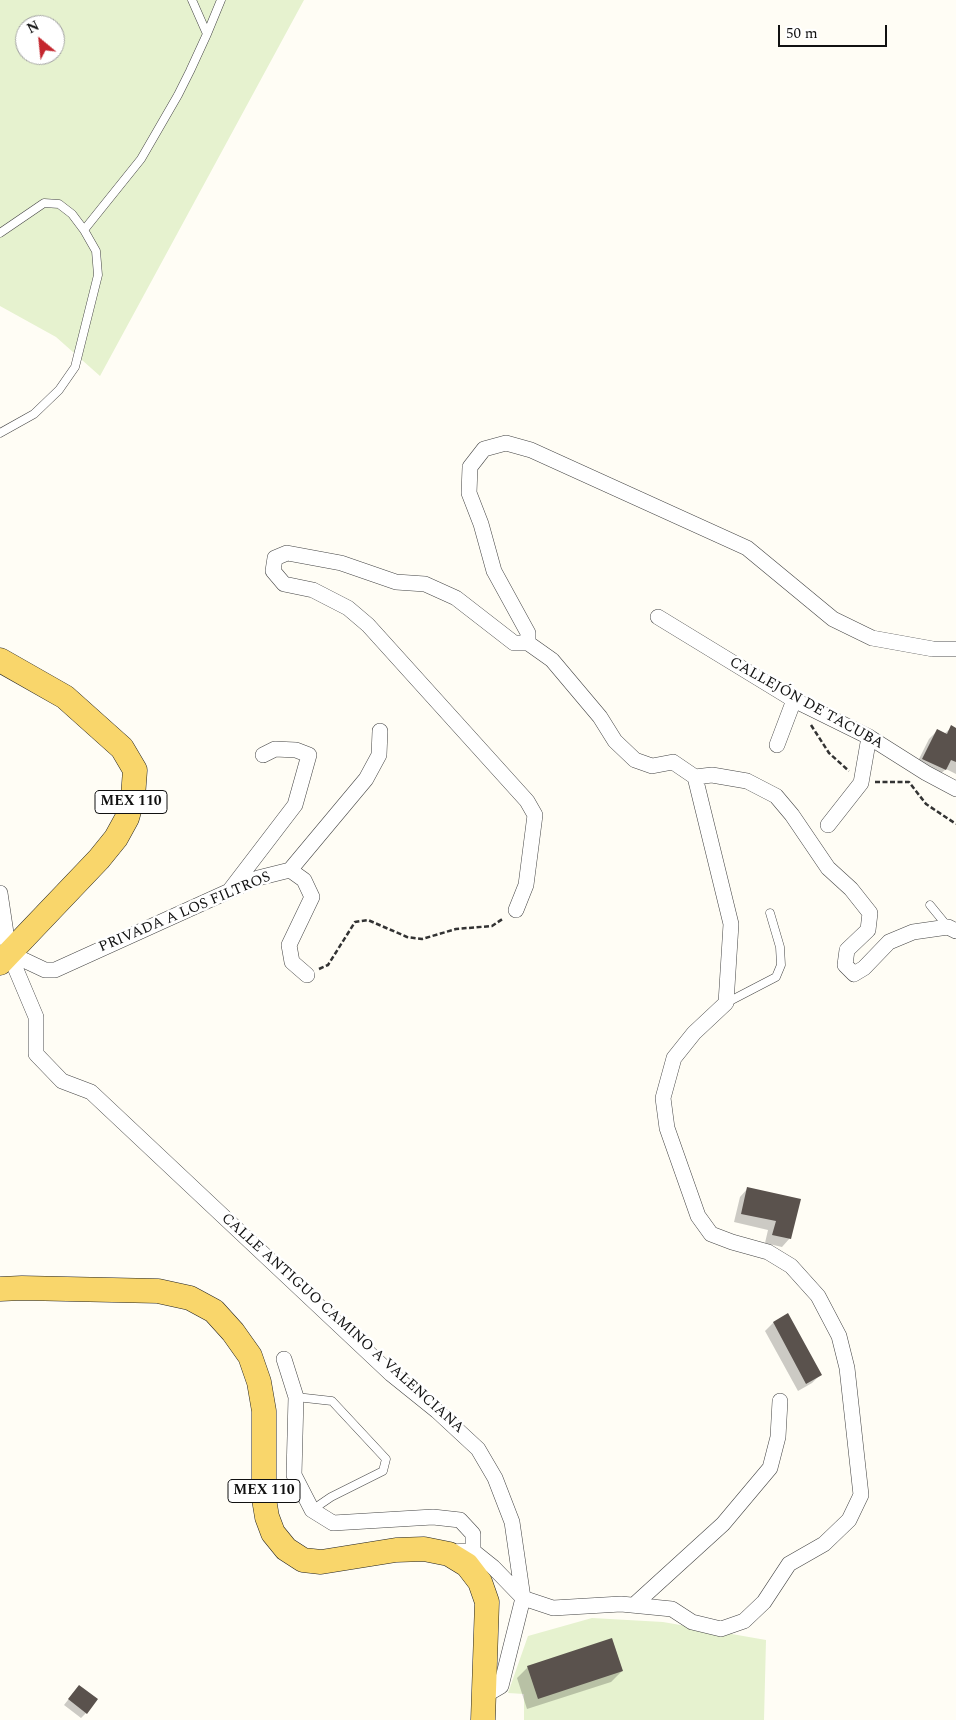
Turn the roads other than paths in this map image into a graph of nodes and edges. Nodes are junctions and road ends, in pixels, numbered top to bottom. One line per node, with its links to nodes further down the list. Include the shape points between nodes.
1 (192, 0): 3 (lane)
2 (221, 0): 3 (lane)
3 (206, 34): 4 (lane, via 178,95 141,159)
4 (84, 230): 5 (lane, via 59,204 44,203); 6 (lane, via 96,252 98,275 75,367 59,390 34,414)
5 (0, 233)
6 (0, 433)
7 (658, 617): 11 (street, CALLEJÓN DE TACUBA)
8 (528, 643): 9 (street, via 528,633 494,571 481,524 468,493 470,467 484,449 506,443 531,450 747,548 834,619 872,638 933,649); 16 (street, via 552,660 600,717 615,741 635,760 652,766 674,762); 23 (street, via 514,643 456,598 425,584 396,582 341,563 305,556 287,553 275,558 273,571 284,584 312,590 348,608 368,625 527,801 535,815 526,885)
9 (956, 649)
10 (0, 660): 26 (main road, MEX 110, via 65,697 122,748 135,770 133,797 116,838)
11 (794, 700): 13 (street, CALLEJÓN DE TACUBA); 14 (street)
12 (380, 731): 19 (street, via 379,755 366,778)
13 (869, 737): 17 (street, CALLEJÓN DE TACUBA); 18 (street, via 860,783)
14 (777, 745)
15 (263, 755): 20 (street, via 275,749 296,750 308,756 295,804)
16 (695, 777): 25 (street, via 712,775 747,781 776,796 792,815 828,868 851,889 870,914 868,930 847,950 845,965 854,974 889,942 913,932); 28 (street, via 731,924)
17 (956, 789)
18 (828, 825)
19 (290, 870): 20 (street, PRIVADA A LOS FILTROS, via 258,878); 27 (street, PRIVADA A LOS FILTROS, via 304,880 312,897 289,945 292,962)
20 (229, 891): 26 (street, PRIVADA A LOS FILTROS, via 56,970 44,970)
21 (0, 893): 26 (street)
22 (930, 905): 25 (lane)
23 (516, 910)
24 (770, 913): 28 (lane, via 780,947 781,965 776,977)
25 (952, 929)
26 (5, 958): 36 (street, CALLE ANTIGUO CAMINO A VALENCIANA, via 36,1017 36,1054 62,1081 91,1092 391,1374 478,1449 495,1478 512,1522)
27 (307, 975)
28 (726, 1003): 37 (street, via 694,1033 674,1058 663,1098 667,1128 698,1216 711,1234 768,1252 791,1266 818,1296 839,1336 847,1368 861,1495 849,1520 824,1544 789,1564 764,1602 744,1621 721,1629 692,1622 672,1609)
29 (0, 1289): 35 (main road, MEX 110, via 158,1292 190,1298 214,1311 250,1356 259,1382 264,1411 264,1499 273,1533 286,1548 303,1560 321,1562 396,1550)
30 (284, 1359): 31 (street)
31 (296, 1397): 33 (street, via 294,1475); 33 (lane, via 332,1401 386,1459 383,1471)
32 (780, 1401): 37 (street, via 778,1437 770,1468 723,1524)
33 (312, 1510): 34 (street, via 333,1523 433,1517 460,1520 473,1534)
34 (473, 1551): 35 (street); 36 (street)
35 (443, 1552): 38 (main road, MEX 110, via 467,1565 480,1582 487,1602)
36 (523, 1598): 37 (street, via 553,1608); 38 (street, via 501,1686)
37 (634, 1606)
38 (484, 1696): 39 (main road, MEX 110)
39 (483, 1720)

